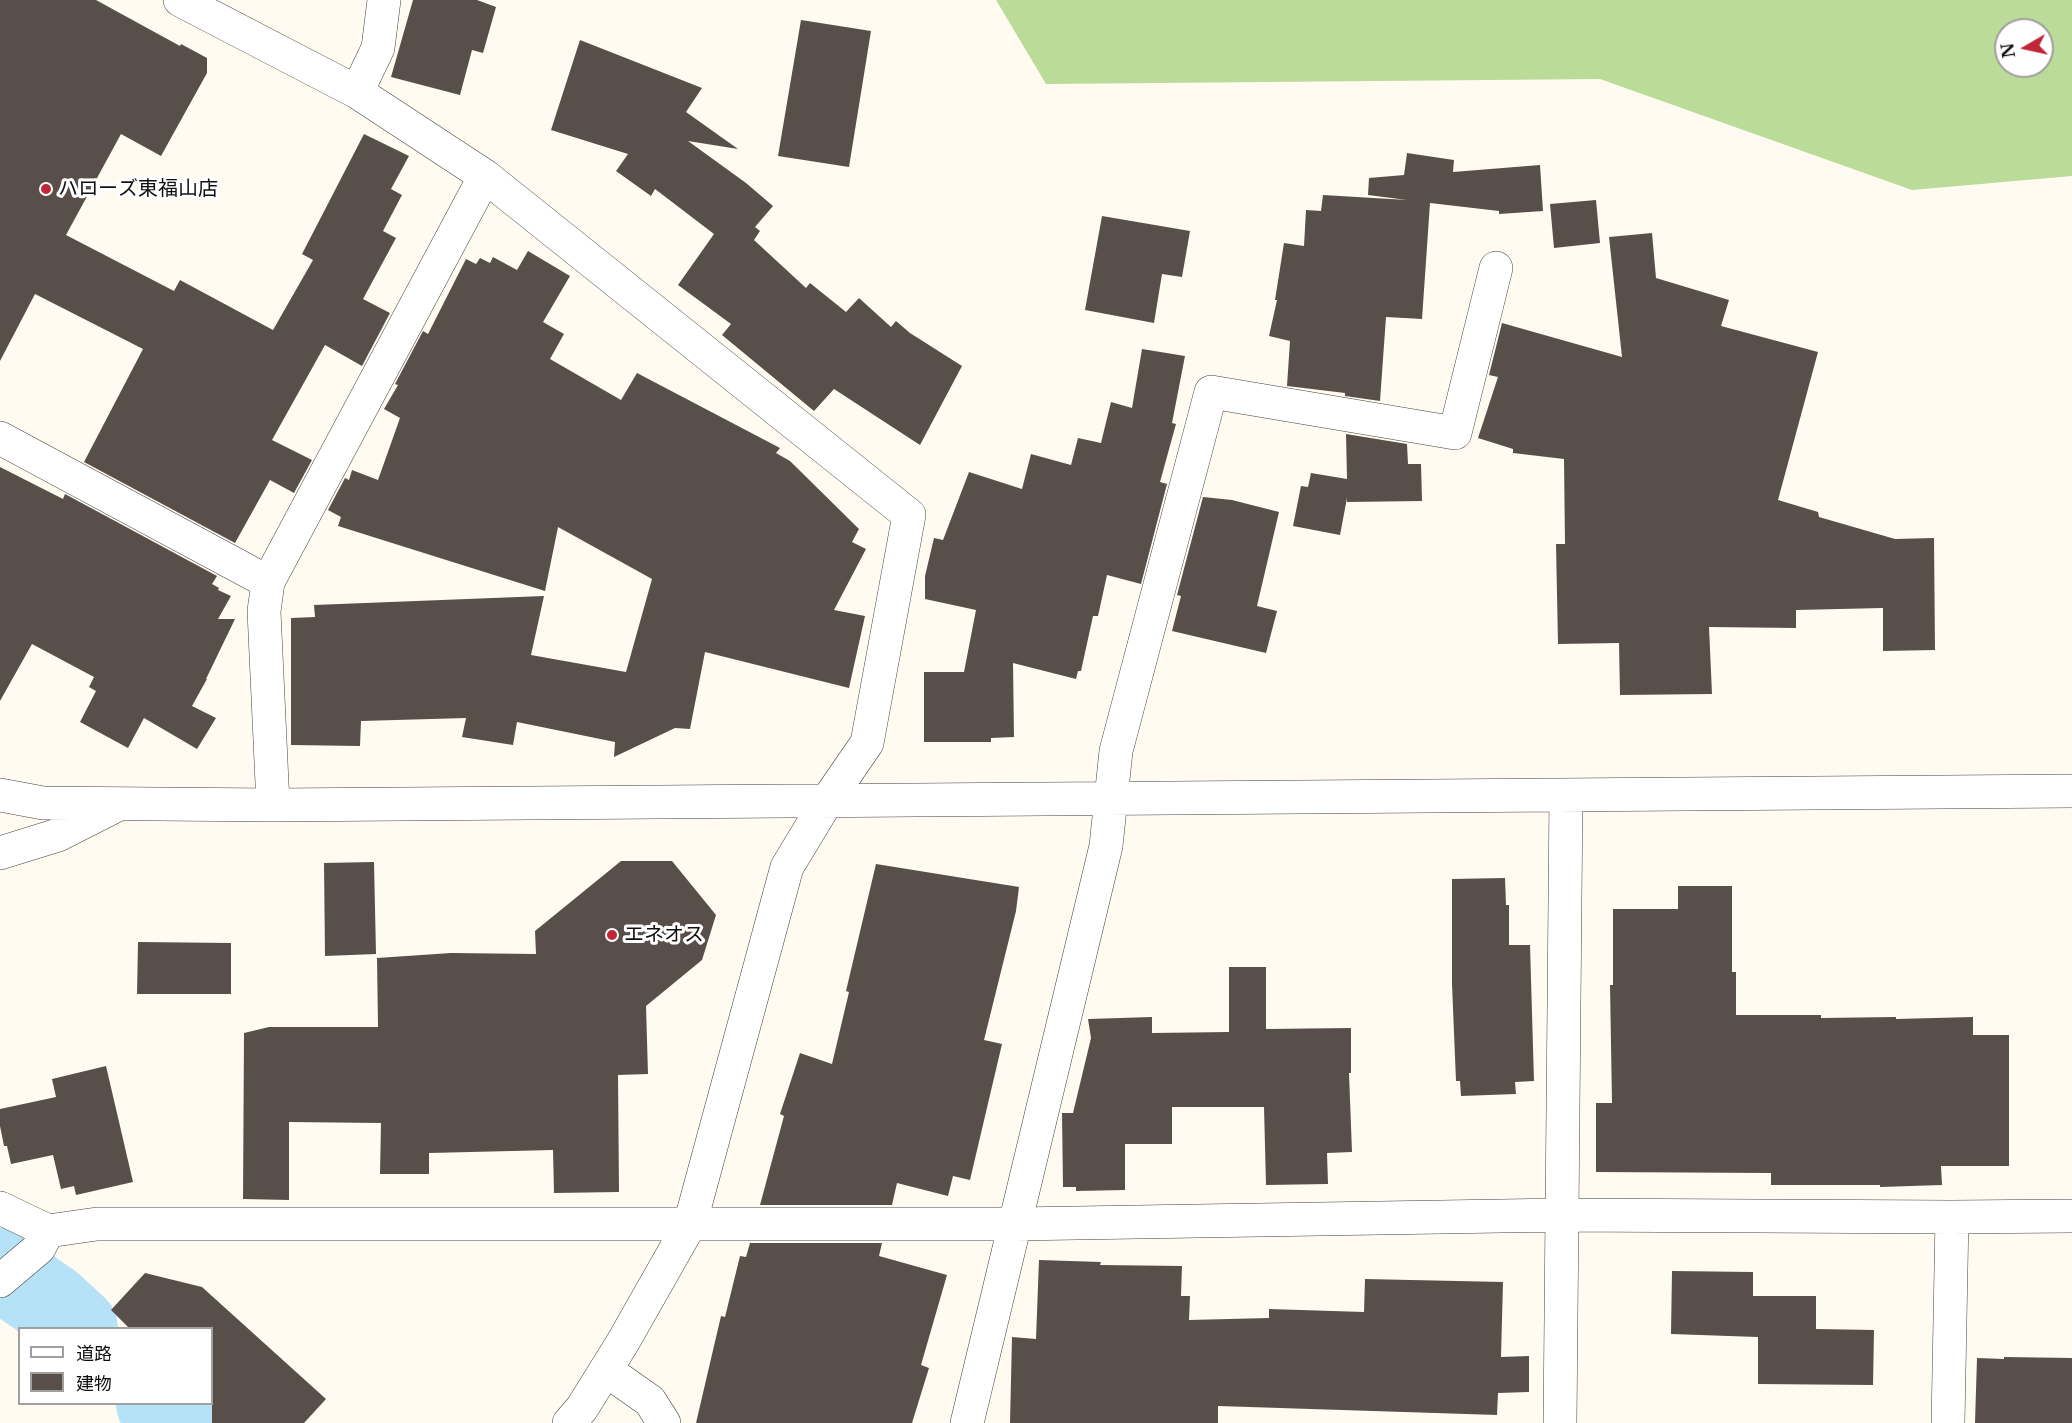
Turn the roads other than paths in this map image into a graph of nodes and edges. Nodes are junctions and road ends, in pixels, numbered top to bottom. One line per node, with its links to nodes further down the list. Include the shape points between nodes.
1 (180, 0): 3 (street)
2 (384, 0): 3 (street, via 378,48)
3 (357, 92): 4 (street)
4 (485, 176): 7 (street); 12 (street, via 909,515 867,743)
5 (1496, 268): 11 (street, via 1455,433 1210,392 1116,751)
6 (0, 438): 7 (street)
7 (268, 582): 14 (street, via 264,611)
8 (2072, 791): 10 (street)
9 (0, 795): 13 (street, via 43,803)
10 (1566, 795): 11 (street); 17 (street)
11 (1112, 798): 12 (street); 21 (street, via 1106,846)
12 (827, 801): 14 (street); 20 (street, via 787,867)
13 (119, 804): 14 (street); 15 (street, via 58,835)
14 (273, 805)
15 (0, 854)
16 (0, 1208): 22 (street)
17 (1562, 1215): 19 (street); 21 (street); 28 (street)
18 (2072, 1216): 19 (street)
19 (1952, 1217): 29 (street)
20 (690, 1224): 21 (street); 22 (street, via 97,1224); 24 (street)
21 (1016, 1224): 27 (street)
22 (48, 1231): 23 (street, via 39,1248)
23 (0, 1281)
24 (606, 1370): 25 (street); 26 (street, via 650,1401)
25 (569, 1423)
26 (664, 1423)
27 (967, 1423)
28 (1560, 1423)
29 (1948, 1423)

